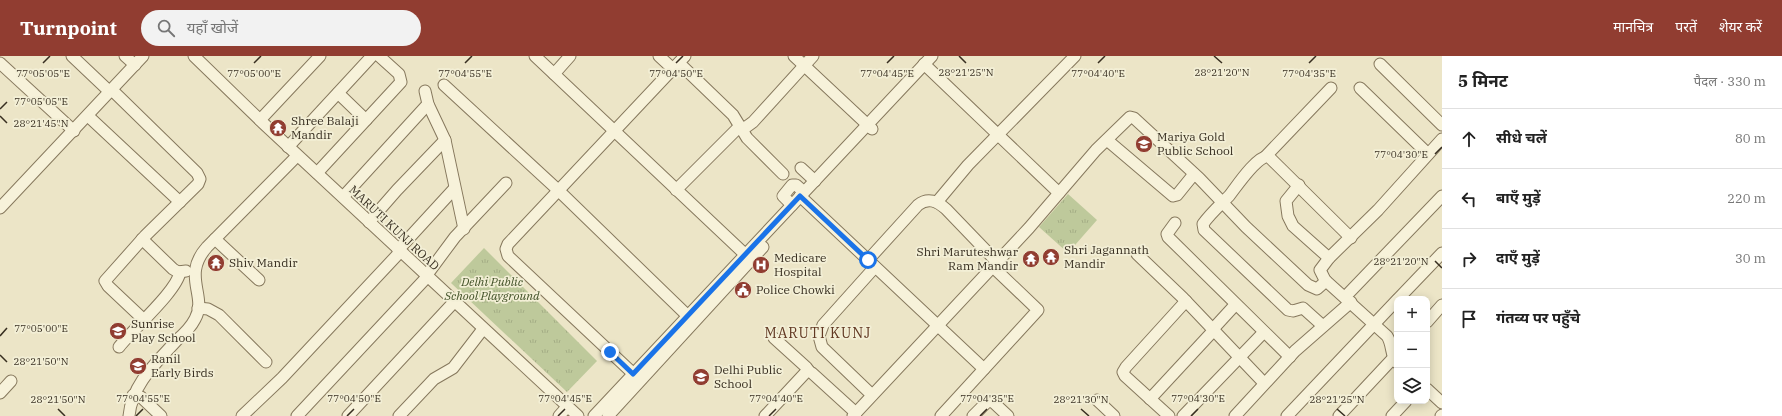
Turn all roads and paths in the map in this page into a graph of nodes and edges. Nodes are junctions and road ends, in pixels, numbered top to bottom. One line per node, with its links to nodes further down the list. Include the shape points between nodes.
1 (72, 56): 24 (street)
2 (125, 56): 18 (street)
3 (143, 56): 18 (street)
4 (194, 56): 29 (street, MARUTI KUNJ ROAD)
5 (320, 56): 29 (street)
6 (372, 56): 26 (street)
7 (379, 56): 30 (street, via 402,80)
8 (535, 56): 20 (street)
9 (570, 56): 20 (street)
10 (659, 56): 16 (street)
11 (794, 56): 19 (street)
12 (813, 56): 19 (street)
13 (1075, 56): 36 (street)
14 (931, 60): 32 (street); 36 (street)
15 (0, 63): 34 (street)
16 (679, 63): 33 (street, via 728,109); 35 (street)
17 (1380, 64): 31 (street)
18 (135, 65): 24 (street)
19 (804, 66): 32 (street); 33 (street, via 753,122)
20 (554, 74): 35 (street)
21 (444, 85): 52 (street)
22 (1331, 88): 43 (street)
23 (1360, 88): 41 (street)
24 (111, 91): 28 (street); 58 (street, via 197,173 200,179 198,184)
25 (425, 91): 27 (street)
26 (338, 93): 30 (street); 40 (street)
27 (428, 104): 38 (street); 57 (street)
28 (88, 116): 34 (street); 58 (street)
29 (260, 120): 40 (street, MARUTI KUNJ ROAD)
30 (366, 120): 45 (street)
31 (1442, 125)
32 (870, 127): 48 (street); 55 (street)
33 (741, 128): 46 (street, via 749,141); 53 (street)
34 (74, 131): 61 (street)
35 (614, 131): 52 (street); 53 (street)
36 (998, 134): 54 (street); 59 (street)
37 (1442, 139): 41 (street)
38 (445, 140): 51 (street); 62 (street)
39 (1107, 140): 47 (street, via 1173,196 1177,195); 47 (street, via 1133,117); 54 (street)
40 (288, 147): 42 (street, MARUTI KUNJ ROAD)
41 (1428, 154): 65 (street)
42 (297, 156): 45 (street, MARUTI KUNJ ROAD); 67 (street)
43 (1266, 156): 50 (street); 60 (street, via 1238,183)
44 (800, 168): 48 (street)
45 (317, 174): 57 (street, MARUTI KUNJ ROAD)
46 (784, 174)
47 (1194, 174): 60 (street)
48 (815, 181): 55 (street)
49 (506, 183): 64 (street)
50 (1298, 185): 65 (street); 72 (street, via 1287,196 1286,201 1291,224)
51 (454, 189): 64 (street); 68 (street)
52 (558, 190): 88 (street); 106 (street, via 508,244 507,254)
53 (676, 190): 71 (street)
54 (1059, 193): 74 (street)
55 (803, 196): 71 (street); 71 (street, via 792,205); 73 (street)
56 (1442, 196): 81 (street)
57 (343, 197): 62 (street, MARUTI KUNJ ROAD)
58 (180, 202): 66 (street)
59 (937, 202): 73 (street, via 928,200 918,205); 74 (street, via 958,220)
60 (1223, 203): 79 (street, via 1308,285 1314,289); 93 (street, via 1204,222 1204,230 1288,310 1303,308)
61 (0, 208)
62 (370, 222): 68 (street, MARUTI KUNJ ROAD)
63 (1175, 223): 85 (street, via 1168,231 1168,238)
64 (464, 229): 77 (street)
65 (1351, 238): 72 (street)
66 (142, 239): 76 (street, via 173,269); 89 (street, via 108,276 105,283)
67 (215, 239): 75 (street, via 199,258); 78 (street)
68 (399, 251): 77 (street, MARUTI KUNJ ROAD); 122 (street, via 282,378)
69 (1442, 253): 80 (street)
70 (1137, 254): 82 (street)
71 (748, 257): 88 (street)
72 (1329, 258): 79 (street, via 1320,270)
73 (872, 264): 92 (street); 111 (street, via 823,325 819,336 822,347)
74 (995, 264): 92 (street); 104 (street, via 1038,310)
75 (195, 271): 76 (street); 86 (street)
76 (180, 272): 89 (street, via 176,282)
77 (426, 277): 83 (street, MARUTI KUNJ ROAD); 123 (street)
78 (259, 280)
79 (1326, 281): 81 (street)
80 (1401, 296)
81 (1348, 300): 91 (street); 93 (street)
82 (1186, 301): 95 (street); 113 (street, via 1124,369 1125,376)
83 (454, 302): 94 (street, MARUTI KUNJ ROAD); 124 (street)
84 (1394, 303): 91 (street)
85 (1235, 304): 95 (street); 96 (street)
86 (198, 308): 103 (street, via 208,308 219,314); 112 (street, via 198,314 191,326 142,379)
87 (1440, 311): 90 (street)
88 (691, 318): 106 (street)
89 (143, 319): 98 (street)
90 (1430, 319)
91 (1374, 324): 99 (street, via 1389,339); 138 (street)
92 (938, 326): 104 (street); 111 (street)
93 (1323, 326): 100 (street)
94 (483, 329): 117 (street, MARUTI KUNJ ROAD); 125 (street, via 453,368 434,379)
95 (1213, 329): 101 (street); 113 (street)
96 (1264, 332): 100 (street); 101 (street)
97 (774, 338): 105 (street)
98 (120, 347)
99 (1394, 352)
100 (1290, 356): 108 (street)
101 (1239, 358): 108 (street); 136 (street)
102 (1394, 360): 139 (street)
103 (266, 362)
104 (984, 369): 131 (street)
105 (809, 371): 119 (street); 130 (street, via 802,375)
106 (637, 377): 128 (street); 129 (street)
107 (11, 381): 110 (street)
108 (1264, 383): 137 (street)
109 (1430, 392): 115 (street)
110 (0, 393)
111 (872, 395): 119 (street)
112 (133, 396): 118 (street); 121 (street, via 141,397)
113 (1150, 399): 135 (street)
114 (1097, 400): 134 (street)
115 (1442, 403)
116 (1403, 404): 140 (street)
117 (567, 407): 126 (street); 127 (street, MARUTI KUNJ ROAD)
118 (129, 413): 120 (street)
119 (854, 414)
120 (120, 416)
121 (161, 416)
122 (242, 416)
123 (297, 416)
124 (348, 416)
125 (399, 416)
126 (559, 416)
127 (578, 416)
128 (594, 416)
129 (608, 416)
130 (765, 416)
131 (940, 416)
132 (973, 416): 133 (street, via 988,401 993,402)
133 (1008, 416)
134 (1114, 416)
135 (1169, 416)
136 (1183, 416)
137 (1235, 416)
138 (1287, 416)
139 (1339, 416)
140 (1392, 416)

